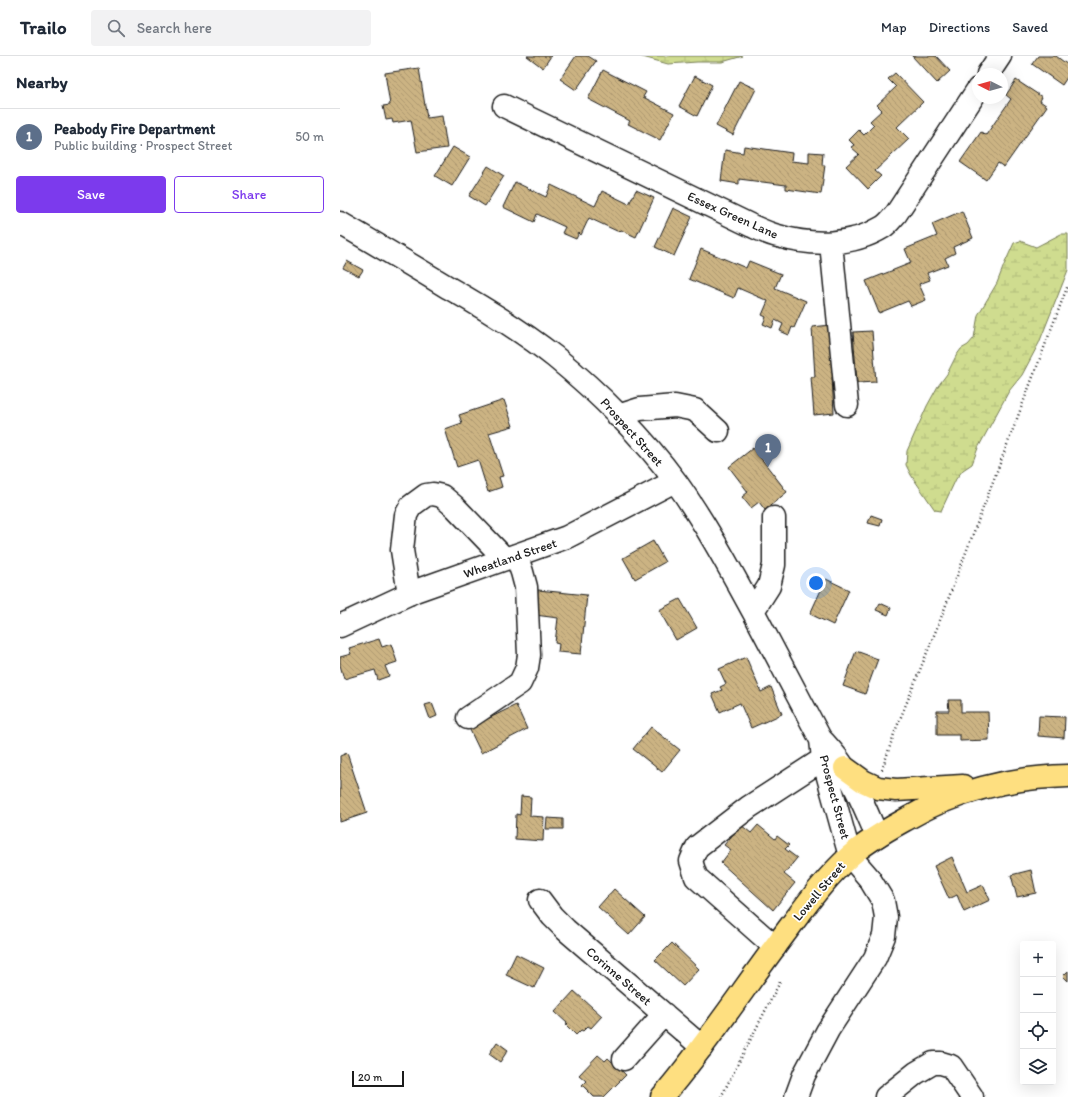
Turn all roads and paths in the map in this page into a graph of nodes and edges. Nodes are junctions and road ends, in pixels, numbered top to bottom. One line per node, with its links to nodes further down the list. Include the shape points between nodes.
1 (1000, 56): 2 (street)
2 (992, 68)
3 (972, 98): 6 (street, Essex Green Lane, via 896,214 884,226 865,235)
4 (504, 106): 6 (street, Essex Green Lane, via 759,229 798,241)
5 (340, 223): 9 (street, Prospect Street, via 526,336 583,381)
6 (831, 243): 8 (street)
7 (1068, 285): 20 (path)
8 (847, 405)
9 (618, 416): 10 (street, via 640,409 675,406 695,410); 11 (street, Prospect Street)
10 (718, 431)
11 (676, 481): 13 (street, Wheatland Street, via 567,538); 15 (street, Prospect Street, via 707,529)
12 (774, 518): 15 (street, via 774,565 769,586)
13 (511, 557): 14 (street, Wheatland Street); 14 (street, via 442,496 426,495 411,506 406,515 402,550); 17 (street, via 522,572 526,587 529,655 527,668 520,683)
14 (409, 594): 16 (street, Wheatland Street)
15 (753, 611): 18 (street, Prospect Street)
16 (340, 626)
17 (468, 718)
18 (822, 749): 19 (street, Prospect Street, via 833,753); 24 (street, Prospect Street); 26 (street, via 697,847 692,861 696,877)
19 (845, 768): 22 (main road, via 878,788 896,790); 23 (street, Prospect Street)
20 (880, 774)
21 (1068, 776): 22 (main road, Lowell Street)
22 (989, 786): 23 (main road, Lowell Street, via 943,801)
23 (877, 836): 24 (main road, Lowell Street)
24 (850, 856): 26 (main road, Lowell Street, via 822,885); 33 (street, via 870,878 883,901 886,917 884,936 875,958 828,1030 804,1075)
25 (540, 900): 28 (street, Corinne Street, via 566,930)
26 (775, 947): 29 (main road, Lowell Street)
27 (780, 982): 32 (path)
28 (664, 1014): 29 (street, Corinne Street); 30 (street)
29 (702, 1047): 31 (main road, Lowell Street)
30 (624, 1059)
31 (662, 1097)
32 (721, 1097)
33 (796, 1097)
34 (886, 1097): 35 (street, via 933,1063 951,1066)
35 (972, 1097)

